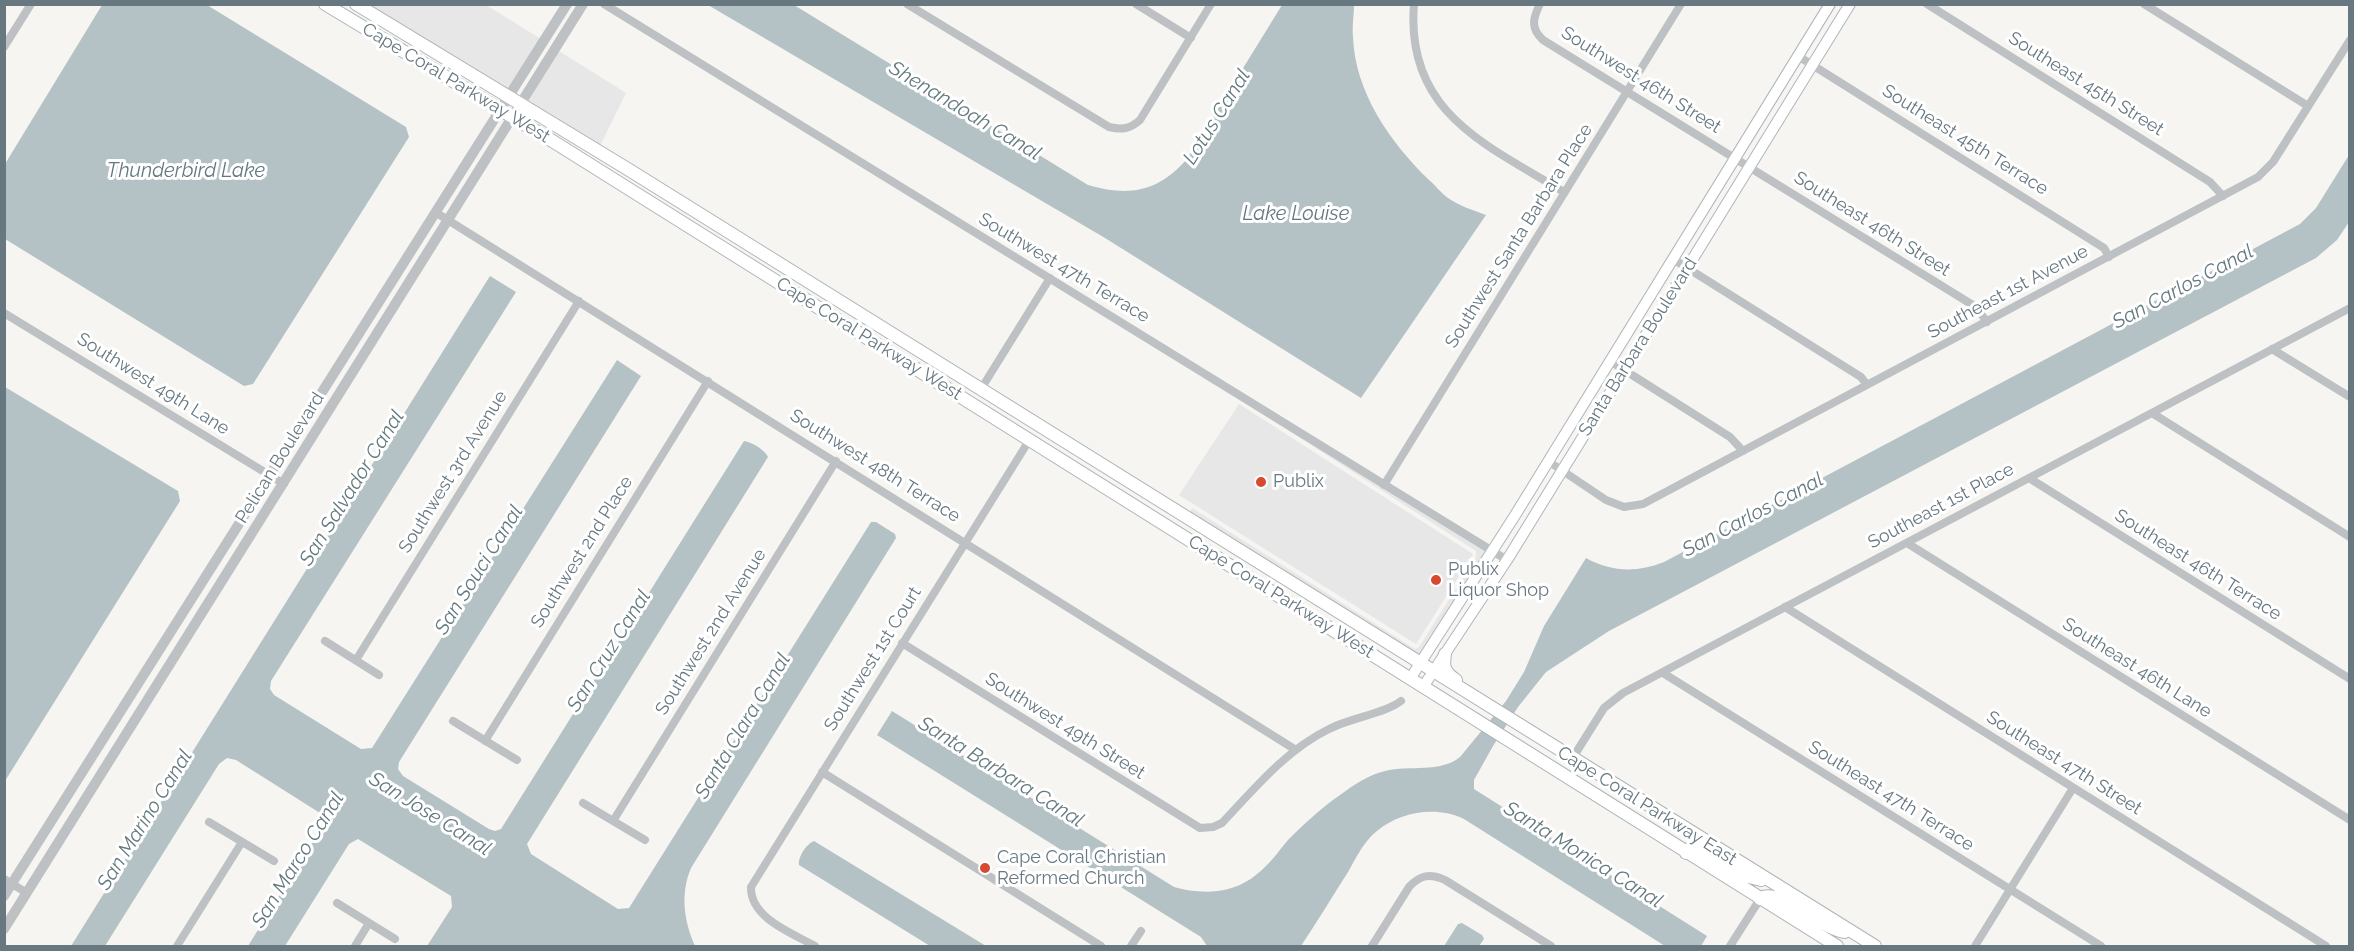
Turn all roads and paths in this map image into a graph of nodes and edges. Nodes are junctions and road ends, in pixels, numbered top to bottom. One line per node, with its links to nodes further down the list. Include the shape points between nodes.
1 (31, 4): 19 (street)
2 (325, 4): 26 (main road, Cape Coral Parkway West)
3 (356, 4): 23 (main road, Cape Coral Parkway West)
4 (567, 4): 23 (street, Pelican Boulevard)
5 (583, 4): 24 (street, Pelican Boulevard)
6 (604, 4): 37 (street, Southwest 47th Terrace)
7 (908, 4): 17 (street, via 1109,127 1120,130 1133,127 1140,120)
8 (1136, 4): 17 (street)
9 (1211, 4): 17 (street)
10 (1414, 4): 30 (street, via 1418,58 1433,95 1448,114 1463,129)
11 (1540, 4): 22 (street, Southwest 46th Street, via 1533,17 1536,34)
12 (1681, 4): 22 (street, Southwest Santa Barbara Place)
13 (1830, 4): 20 (main road, Santa Barbara Boulevard)
14 (1850, 4): 21 (main road, Santa Barbara Boulevard)
15 (1928, 4): 31 (street, Southeast 45th Street, via 2210,182)
16 (2144, 4): 25 (street)
17 (1191, 38)
18 (2349, 40): 25 (street, Southeast 1st Avenue)
19 (4, 47)
20 (1798, 56): 21 (street, Southeast 45th Terrace); 28 (main road, Santa Barbara Boulevard)
21 (1812, 65): 29 (main road, Santa Barbara Boulevard); 34 (street, Southeast 45th Terrace, via 2104,248)
22 (1628, 92): 28 (street, Southwest 46th Street); 30 (street, Southwest Santa Barbara Place)
23 (509, 96): 24 (main road, Cape Coral Parkway West); 26 (street, Pelican Boulevard)
24 (521, 104): 27 (street, Pelican Boulevard); 48 (main road, Cape Coral Parkway West)
25 (2308, 106): 31 (street, Southeast 1st Avenue, via 2266,170)
26 (500, 110): 27 (main road, Cape Coral Parkway West); 32 (street, Pelican Boulevard)
27 (513, 118): 33 (street, Pelican Boulevard); 42 (main road, Cape Coral Parkway West)
28 (1736, 158): 29 (street, Southeast 46th Street); 35 (main road, Santa Barbara Boulevard)
29 (1750, 167): 36 (main road, Santa Barbara Boulevard); 41 (street, Southeast 46th Street, via 1976,307)
30 (1564, 192): 60 (street, Southwest Santa Barbara Place)
31 (2223, 196): 34 (street, Southeast 1st Avenue)
32 (435, 212): 33 (street, Southwest 48th Terrace); 56 (street, Pelican Boulevard)
33 (449, 221): 38 (street, Southwest 48th Terrace); 59 (street, Pelican Boulevard)
34 (2109, 257): 41 (street, Southeast 1st Avenue)
35 (1673, 259): 36 (street); 44 (main road, Santa Barbara Boulevard)
36 (1687, 268): 45 (main road, Santa Barbara Boulevard); 47 (street, via 1861,377)
37 (1050, 278): 48 (street); 60 (street, Southwest 47th Terrace)
38 (579, 301): 46 (street, Southwest 48th Terrace); 72 (street, Southwest 3rd Avenue)
39 (2349, 308): 43 (street, Southeast 1st Place)
40 (4, 313): 56 (street, Southwest 49th Lane)
41 (1987, 322): 47 (street, Southeast 1st Avenue)
42 (882, 348): 48 (main road, via 900,350 968,391); 51 (main road, Cape Coral Parkway West)
43 (2272, 349): 49 (street); 50 (street, Southeast 1st Place)
44 (1610, 361): 45 (street); 54 (main road, Santa Barbara Boulevard)
45 (1624, 370): 52 (street, via 1730,436); 55 (main road, Santa Barbara Boulevard)
46 (708, 381): 53 (street, Southwest 48th Terrace); 85 (street, Southwest 2nd Place)
47 (1867, 385): 52 (street, Southeast 1st Avenue)
48 (981, 389): 58 (main road, Cape Coral Parkway West)
49 (2349, 397)
50 (2152, 413): 57 (street, Southeast 1st Place); 62 (street)
51 (1030, 439): 58 (main road, via 1045,439 1114,481); 61 (main road, Cape Coral Parkway West); 63 (street, Southwest 1st Court)
52 (1743, 451): 55 (street, Southeast 1st Avenue, via 1644,504 1624,507)
53 (837, 461): 63 (street, Southwest 48th Terrace); 93 (street, Southwest 2nd Avenue)
54 (1548, 461): 55 (street); 65 (main road, Santa Barbara Boulevard)
55 (1562, 471): 66 (main road, Santa Barbara Boulevard)
56 (270, 475): 59 (street, Southwest 49th Lane); 74 (street, Pelican Boulevard)
57 (2029, 478): 64 (street, Southeast 1st Place); 80 (street, Southeast 46th Terrace)
58 (1127, 481): 67 (main road, Cape Coral Parkway West)
59 (284, 484): 78 (street, Pelican Boulevard)
60 (1384, 485): 65 (street, Southwest 47th Terrace)
61 (1164, 523): 67 (main road, via 1185,528 1247,567); 79 (main road, Cape Coral Parkway West)
62 (2349, 537)
63 (964, 542): 70 (street, Southwest 1st Court); 86 (street, Southwest 48th Terrace)
64 (1907, 543): 68 (street, Southeast 1st Place); 92 (street, Southeast 46th Lane)
65 (1492, 550): 66 (street, Southwest 47th Terrace); 73 (main road, Santa Barbara Boulevard)
66 (1507, 560): 71 (main road, Santa Barbara Boulevard)
67 (1264, 567): 73 (main road, Cape Coral Parkway West)
68 (1785, 608): 76 (street, Southeast 1st Place); 90 (street, Southeast 47th Street)
69 (325, 641): 72 (street)
70 (902, 643): 86 (street, Southwest 49th Street, via 1200,828 1222,823); 89 (street, Southwest 1st Court)
71 (1445, 654): 75 (main road, Santa Barbara Boulevard); 83 (main road, via 1443,666 1447,673)
72 (356, 660): 77 (street)
73 (1420, 664): 75 (main road); 79 (main road, Santa Barbara Boulevard)
74 (147, 670): 78 (street); 100 (street, Pelican Boulevard)
75 (1433, 672): 81 (main road, Santa Barbara Boulevard); 83 (main road)
76 (1663, 673): 87 (street, Southeast 1st Place, via 1623,693 1604,708); 101 (street, Southeast 47th Terrace)
77 (379, 675)
78 (161, 679): 102 (street, Pelican Boulevard)
79 (1410, 679): 81 (main road, Cape Coral Parkway East)
80 (2349, 679)
81 (1423, 687): 97 (main road, Cape Coral Parkway East)
82 (1401, 701): 86 (street, via 1330,728)
83 (1494, 707): 87 (main road, Cape Coral Parkway East)
84 (453, 721): 85 (street)
85 (485, 741): 88 (street)
86 (1296, 750)
87 (1572, 759): 99 (main road, Cape Coral Parkway East)
88 (517, 760)
89 (822, 772): 113 (street, Southwest 1st Court, via 751,887 750,898 760,913); 114 (street)
90 (2073, 788): 101 (street); 123 (street, Southeast 47th Street)
91 (583, 802): 93 (street)
92 (2349, 820)
93 (613, 821): 95 (street)
94 (209, 822): 96 (street)
95 (645, 840)
96 (242, 842): 98 (street); 111 (street)
97 (1686, 853): 99 (main road, via 1694,847 1745,876); 104 (main road, Cape Coral Parkway East)
98 (274, 861)
99 (1768, 880): 109 (main road, Cape Coral Parkway East)
100 (8, 881): 102 (street); 103 (street, Pelican Boulevard)
101 (2010, 890): 121 (street); 122 (street, Southeast 47th Terrace)
102 (27, 893): 107 (street, Pelican Boulevard)
103 (4, 896)
104 (1760, 899): 109 (main road, via 1774,895 1828,928); 118 (street); 119 (main road, Cape Coral Parkway East)
105 (337, 903): 106 (street)
106 (369, 923): 110 (street); 112 (street)
107 (4, 929)
108 (1141, 931): 115 (street)
109 (1852, 932): 120 (main road, Cape Coral Parkway East)
110 (395, 939)
111 (177, 946)
112 (355, 946)
113 (815, 946)
114 (1101, 946)
115 (1131, 946)
116 (1372, 946): 117 (street, via 1409,887 1426,875 1445,880)
117 (1551, 946)
118 (1730, 946)
119 (1837, 946)
120 (1875, 946)
121 (1975, 946)
122 (2101, 946)
123 (2326, 946)

